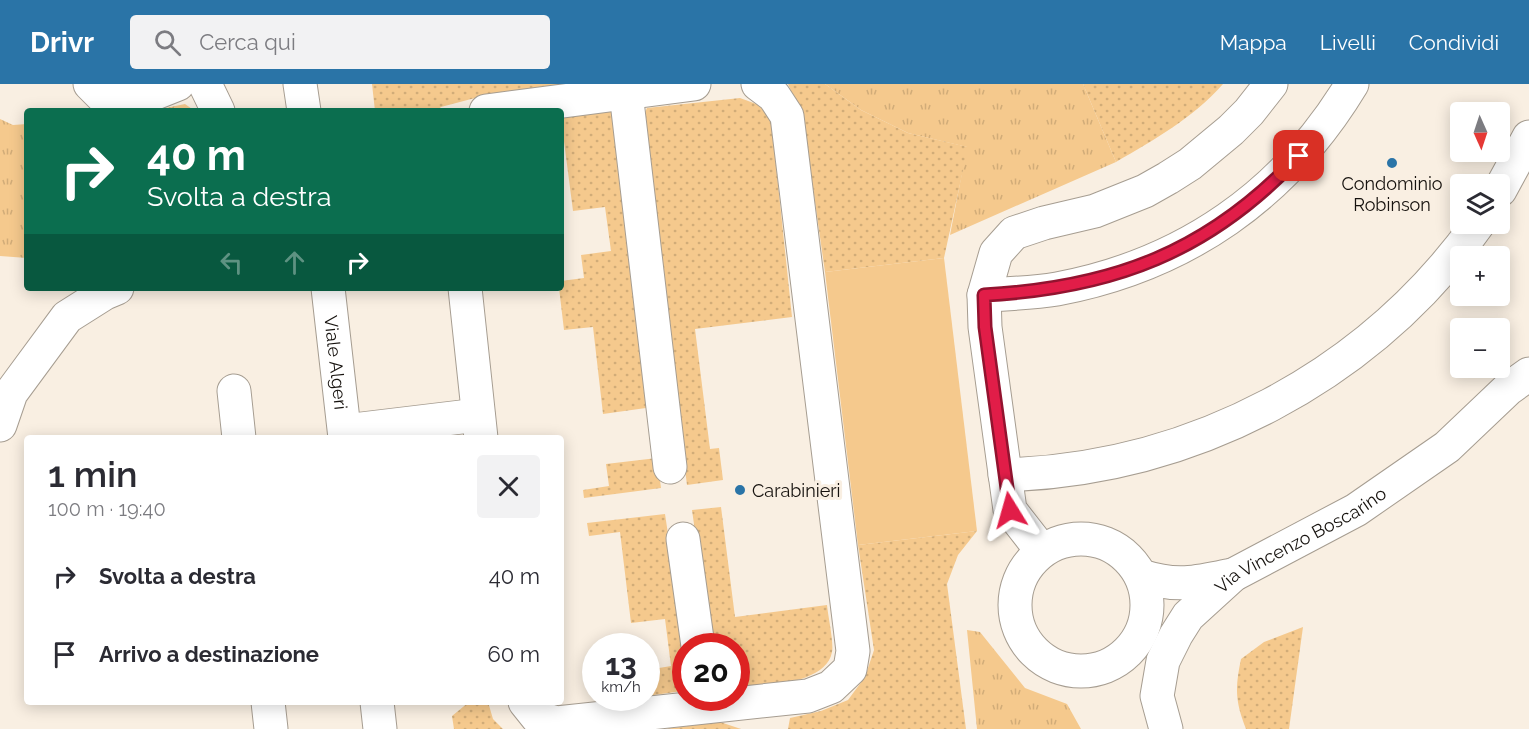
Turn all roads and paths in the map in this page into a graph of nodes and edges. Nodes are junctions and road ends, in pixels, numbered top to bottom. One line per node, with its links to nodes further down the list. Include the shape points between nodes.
1 (90, 84): 2 (street, via 107,101 153,94)
2 (178, 84)
3 (205, 84): 10 (street)
4 (300, 84): 11 (street)
5 (694, 84): 9 (street)
6 (758, 84): 36 (street, via 774,96 787,116 853,651 850,669 831,687 808,696)
7 (1271, 84): 19 (street, via 1231,130 1190,164 1160,182 1095,211 1014,233 996,254)
8 (1352, 84): 19 (street, via 1320,132 1278,179 1202,236 1146,264 1095,280 1054,289)
9 (626, 93): 12 (street); 27 (street)
10 (217, 108)
11 (304, 108)
12 (509, 108)
13 (1529, 137): 14 (street)
14 (1509, 174)
15 (1470, 234): 28 (street, via 1435,277 1369,340 1334,367 1265,408 1214,432 1127,459 1037,474)
16 (110, 291): 23 (street, via 67,317 11,393)
17 (328, 291): 25 (street, Viale Algeri)
18 (465, 291): 24 (street)
19 (984, 295): 28 (street)
20 (1529, 356): 21 (street, Via Vincenzo Boscarino)
21 (1519, 382): 31 (street, Via Vincenzo Boscarino, via 1447,447 1365,503)
22 (234, 391): 26 (street)
23 (0, 425)
24 (479, 426): 25 (street)
25 (345, 434)
26 (239, 435)
27 (670, 467)
28 (1005, 475): 30 (street, via 1010,510)
29 (683, 539): 33 (street)
30 (1042, 551): 32 (street, via 1063,541 1086,538 1108,544 1127,557); 34 (street, via 1027,565 1017,584 1013,605 1026,644 1041,659 1060,669 1081,672)
31 (1233, 575): 32 (street, via 1184,584 1162,583); 35 (street, Via Vincenzo Boscarino, via 1188,616 1176,635 1163,661)
32 (1141, 576): 34 (street, via 1147,598 1146,621 1137,642)
33 (696, 633)
34 (1120, 659): 35 (street)
35 (1157, 696): 43 (street, Via Vincenzo Boscarino)
36 (750, 699)
37 (268, 705): 41 (street)
38 (377, 705): 42 (street)
39 (527, 705): 40 (street, via 537,717 557,723)
40 (672, 707)
41 (271, 729)
42 (381, 729)
43 (1166, 729)

